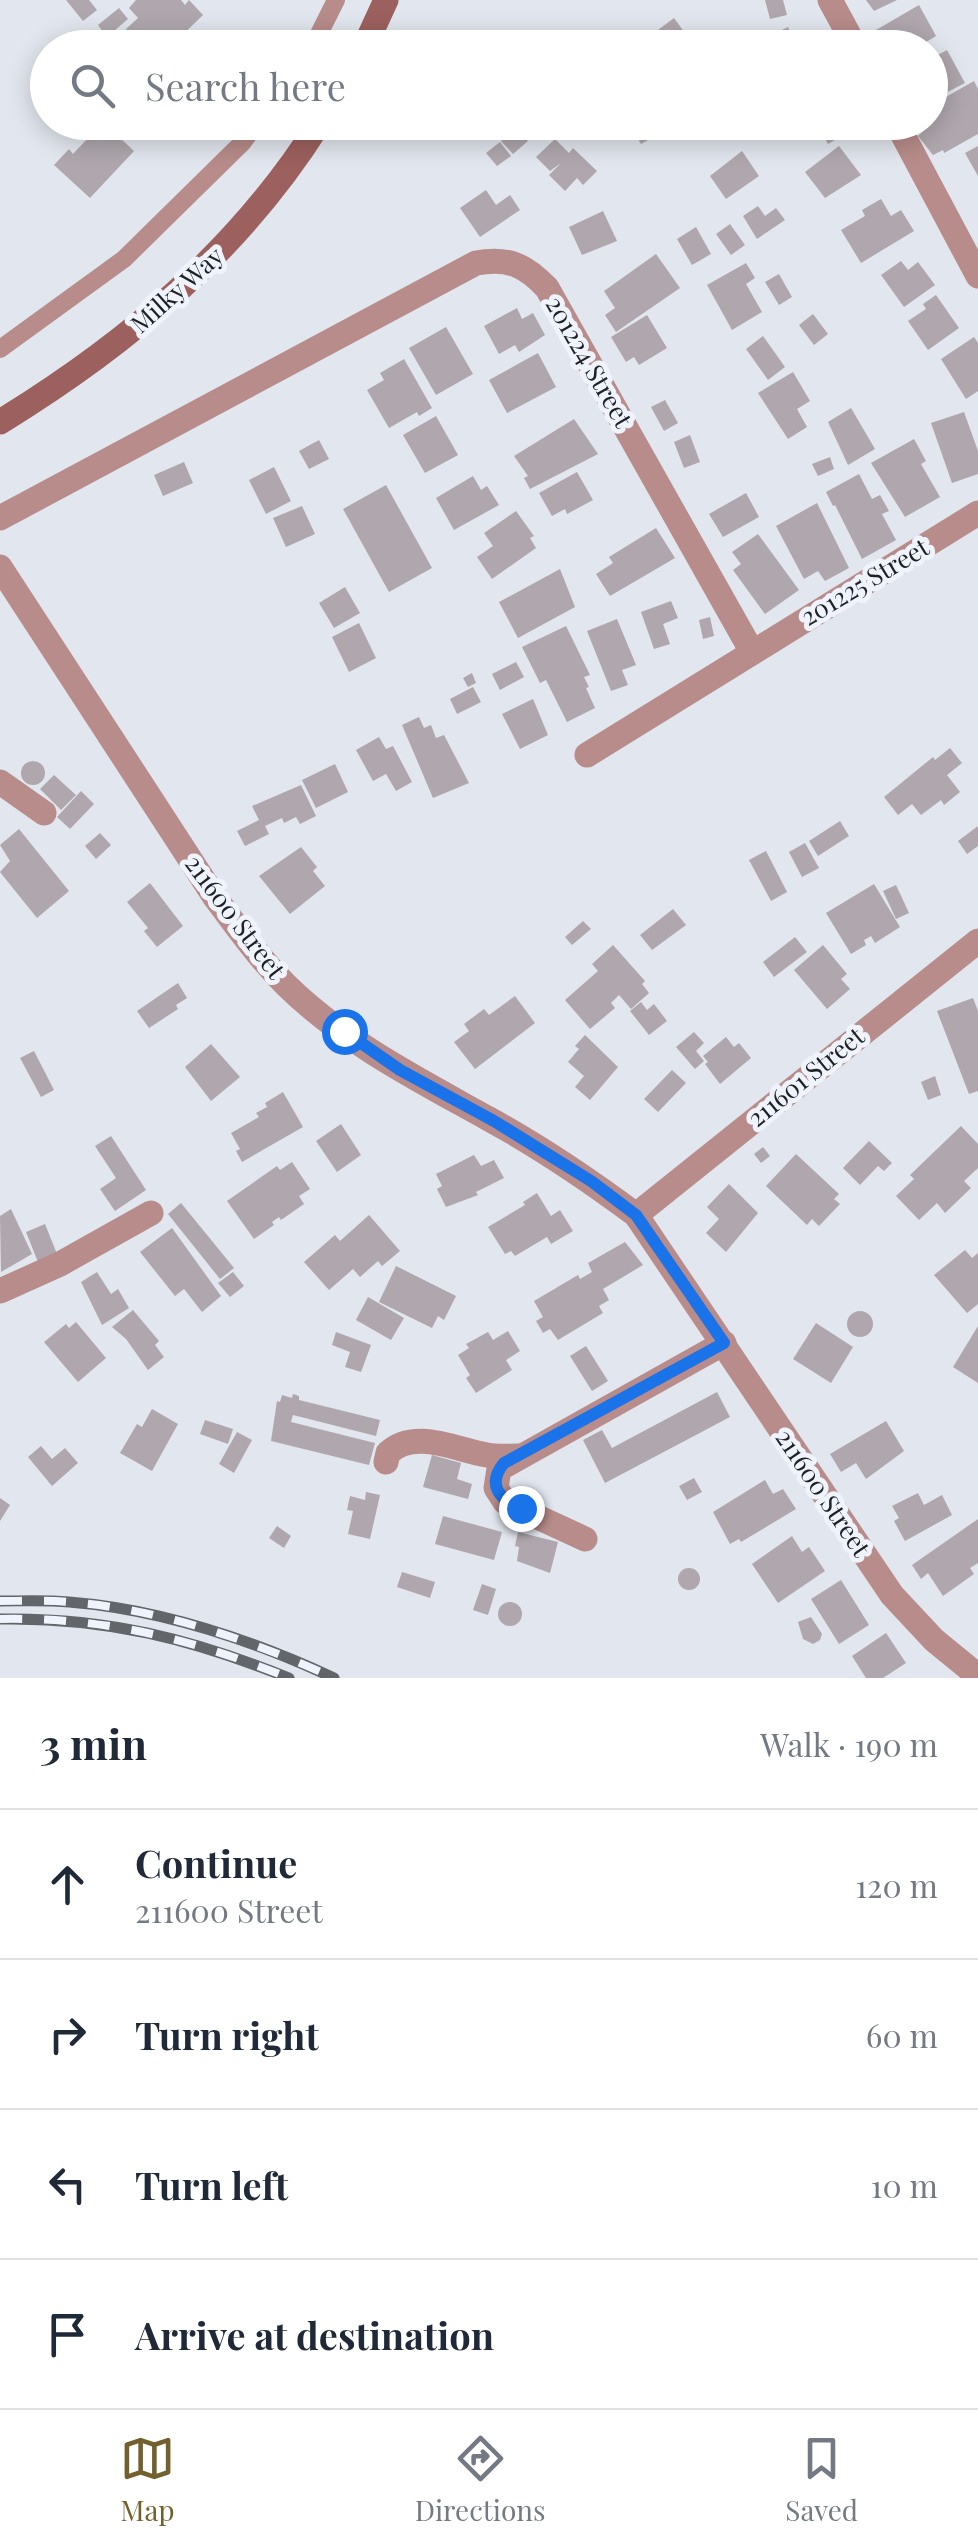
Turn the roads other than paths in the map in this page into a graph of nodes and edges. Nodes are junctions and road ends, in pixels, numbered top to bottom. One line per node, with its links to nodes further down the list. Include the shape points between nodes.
1 (336, 0): 4 (lane)
2 (386, 0): 5 (street)
3 (830, 0): 6 (street)
4 (321, 30)
5 (372, 30)
6 (846, 30)
7 (244, 140): 11 (lane, via 124,259)
8 (307, 140): 12 (street, Milky Way, via 225,248 175,296 74,376)
9 (906, 140): 10 (street)
10 (978, 276)
11 (0, 349)
12 (0, 422)
13 (978, 513): 16 (street, 201225 Street)
14 (0, 518): 16 (street, 201224 Street, via 476,264 502,262 529,269 548,288)
15 (0, 567): 22 (street, 211600 Street, via 214,896 287,986 400,1070 494,1121)
16 (752, 650): 17 (street)
17 (587, 755)
18 (0, 782): 19 (street)
19 (44, 813)
20 (978, 941): 22 (street, 211601 Street)
21 (151, 1214): 23 (street)
22 (636, 1215): 24 (street, 211600 Street)
23 (0, 1291)
24 (724, 1343): 25 (street); 28 (street, 211600 Street, via 892,1595)
25 (518, 1456): 26 (street, via 427,1441 394,1447); 27 (street, via 498,1472 501,1499)
26 (386, 1462)
27 (585, 1539)
28 (978, 1676)

